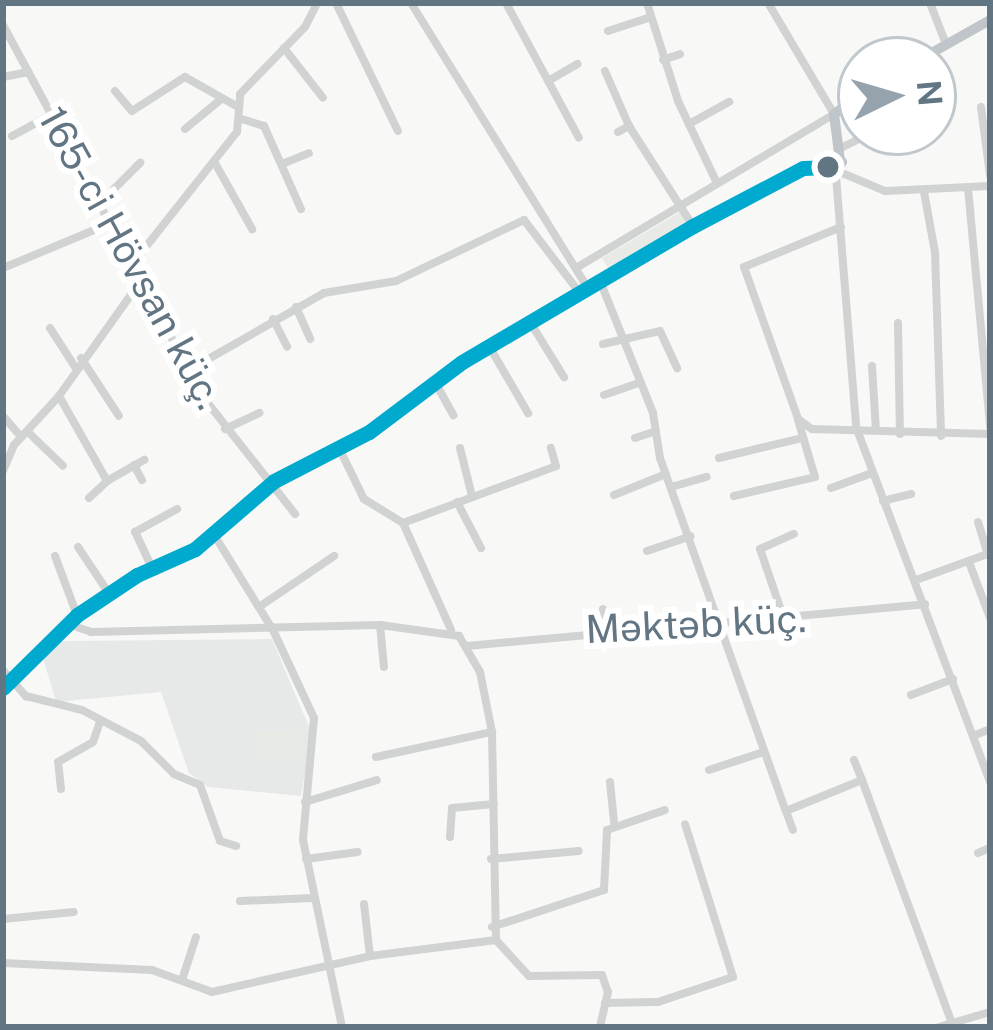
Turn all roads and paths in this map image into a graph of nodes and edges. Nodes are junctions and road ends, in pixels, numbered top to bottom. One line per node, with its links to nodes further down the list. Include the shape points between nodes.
1 (317, 3): 15 (street)
2 (336, 3): 36 (street)
3 (411, 3): 60 (street)
4 (521, 3): 8 (street)
5 (647, 3): 9 (street)
6 (768, 3): 29 (street)
7 (930, 3): 13 (street)
8 (508, 6): 22 (street)
9 (651, 17): 12 (street); 17 (street)
10 (990, 20): 14 (street)
11 (3, 25): 19 (street, 165-ci Hövsan küç.)
12 (608, 32)
13 (943, 36)
14 (957, 38)
15 (284, 48): 24 (street); 27 (street, via 240,94)
16 (680, 54): 17 (street)
17 (663, 61): 33 (street)
18 (578, 64): 22 (street)
19 (29, 71): 21 (street); 30 (street, 165-ci Hövsan küç.)
20 (605, 71): 34 (street)
21 (3, 77)
22 (548, 81): 39 (street)
23 (115, 91): 25 (street, via 133,111 185,76)
24 (323, 98)
25 (220, 100): 27 (street); 35 (street)
26 (729, 102): 33 (street)
27 (239, 107): 31 (street)
28 (981, 107): 46 (street)
29 (835, 114): 32 (street); 47 (street)
30 (51, 115): 38 (street); 51 (street, 165-ci Hövsan küç.)
31 (242, 119): 43 (street); 44 (street, via 262,124)
32 (837, 122)
33 (689, 124): 47 (street)
34 (629, 126): 37 (street); 52 (street)
35 (185, 129)
36 (398, 130)
37 (618, 131)
38 (12, 136)
39 (579, 138)
40 (308, 153): 44 (street)
41 (841, 156): 45 (street)
42 (140, 163): 51 (street)
43 (215, 163): 57 (street); 58 (street)
44 (282, 164): 53 (street)
45 (837, 169): 50 (street, via 868,188); 55 (street, via 803,168); 56 (street)
46 (990, 176)
47 (717, 183): 52 (street)
48 (990, 186): 49 (street)
49 (968, 188): 50 (street); 92 (street)
50 (924, 192): 96 (street, via 935,252)
51 (100, 203): 54 (street, 165-ci Hövsan küç.)
52 (682, 205): 55 (street); 60 (street)
53 (301, 209)
54 (111, 223): 58 (street, 165-ci Hövsan küç.); 59 (street)
55 (693, 226): 62 (street)
56 (841, 227): 88 (street, via 744,267); 89 (street)
57 (252, 229)
58 (134, 262): 61 (street, 165-ci Hövsan küç.)
59 (3, 268)
60 (576, 268): 63 (street)
61 (142, 279): 74 (street); 77 (street, 165-ci Hövsan küç.)
62 (599, 280): 63 (street); 69 (street)
63 (583, 290): 64 (street, via 524,220 396,281 339,289); 66 (street)
64 (296, 307): 65 (street); 70 (street)
65 (273, 319): 73 (street); 77 (street)
66 (530, 322): 72 (street); 78 (street)
67 (898, 323): 94 (street)
68 (50, 328): 74 (street)
69 (623, 336): 71 (street); 76 (street, via 663,332); 80 (street)
70 (310, 339)
71 (603, 344)
72 (489, 346): 79 (street); 83 (street)
73 (287, 347)
74 (78, 363): 82 (street); 87 (street)
75 (872, 366): 91 (street)
76 (677, 368)
77 (189, 370): 90 (street, 165-ci Hövsan küç.)
78 (564, 377)
79 (435, 381): 85 (street); 99 (street)
80 (641, 382): 81 (street); 93 (street)
81 (604, 395)
82 (59, 396): 95 (street); 109 (street)
83 (528, 412)
84 (260, 413): 90 (street)
85 (452, 415)
86 (3, 416): 95 (street)
87 (119, 416)
88 (798, 418): 89 (street, via 812,429); 98 (street)
89 (856, 427): 91 (street); 105 (street)
90 (225, 428): 110 (street, 165-ci Hövsan küç.)
91 (876, 431): 94 (street)
92 (990, 431): 96 (street)
93 (654, 432): 97 (street); 106 (street)
94 (899, 434): 96 (street)
95 (25, 435): 103 (street); 104 (street)
96 (941, 436)
97 (635, 438)
98 (802, 438): 102 (street); 116 (street, via 815,477)
99 (340, 448): 110 (street); 123 (street, via 364,500)
100 (460, 448): 115 (street)
101 (551, 448): 115 (street, via 556,466)
102 (719, 458)
103 (63, 466)
104 (3, 471)
105 (872, 473): 112 (street); 118 (street)
106 (666, 474): 111 (street); 114 (street)
107 (707, 477): 111 (street)
108 (142, 480): 109 (street, via 139,462)
109 (107, 481): 117 (street)
110 (274, 481): 121 (street, 165-ci Hövsan küç.); 124 (street)
111 (671, 487): 126 (street)
112 (831, 488)
113 (911, 494): 118 (street)
114 (614, 495)
115 (472, 496): 119 (street)
116 (734, 496)
117 (88, 498)
118 (883, 501): 135 (street)
119 (458, 502): 123 (street); 128 (street)
120 (177, 509): 134 (street, via 135,532)
121 (295, 514)
122 (978, 522): 130 (street)
123 (403, 523): 147 (street)
124 (213, 533): 134 (street); 138 (street)
125 (794, 534): 142 (street, via 760,549)
126 (691, 536): 129 (street); 143 (street)
127 (78, 547): 136 (street)
128 (481, 548)
129 (647, 550)
130 (989, 554): 133 (street)
131 (55, 556): 140 (street)
132 (334, 556): 138 (street)
133 (969, 562): 135 (street); 141 (street)
134 (152, 568): 136 (street)
135 (916, 580): 137 (street)
136 (108, 592): 140 (street)
137 (925, 604): 142 (street, Məktəb küç.); 150 (street)
138 (259, 607): 146 (street)
139 (603, 609): 145 (street)
140 (72, 619): 146 (street, via 91,632); 151 (street)
141 (990, 619)
142 (784, 620): 143 (street, Məktəb küç.)
143 (720, 624): 145 (street, Məktəb küç.); 157 (street)
144 (380, 626): 146 (street); 147 (street); 149 (street)
145 (609, 628): 148 (street, Məktəb küç.)
146 (274, 630): 166 (street, via 314,718)
147 (451, 630): 148 (street)
148 (467, 646): 155 (street)
149 (384, 667)
150 (953, 679): 152 (street); 156 (street)
151 (5, 680): 153 (street)
152 (911, 695)
153 (100, 722): 165 (street, via 93,742 58,761); 174 (street, via 200,785 220,841)
154 (990, 729): 156 (street)
155 (492, 732): 158 (street); 167 (street)
156 (974, 736): 163 (street)
157 (763, 752): 160 (street); 169 (street)
158 (376, 757)
159 (854, 760): 162 (street)
160 (709, 770)
161 (377, 780): 166 (street)
162 (862, 780): 169 (street); 195 (street)
163 (990, 781)
164 (610, 782): 170 (street)
165 (61, 789)
166 (305, 802): 179 (street)
167 (494, 804): 173 (street, via 452,808); 180 (street)
168 (665, 810): 170 (street)
169 (786, 811): 172 (street)
170 (614, 822): 186 (street, via 604,833 604,890)
171 (686, 824): 193 (street, via 733,977 658,1002)
172 (793, 830)
173 (450, 837)
174 (236, 846)
175 (990, 848): 178 (street)
176 (579, 851): 180 (street)
177 (358, 852): 179 (street)
178 (978, 853)
179 (306, 860): 181 (street)
180 (491, 860): 186 (street)
181 (313, 898): 182 (street); 191 (street)
182 (240, 901)
183 (364, 904): 189 (street)
184 (74, 912): 185 (street)
185 (3, 919)
186 (492, 927): 188 (street)
187 (196, 937): 192 (street)
188 (496, 940): 189 (street); 193 (street, via 529,976 598,972 608,985)
189 (370, 956): 191 (street)
190 (3, 963): 192 (street, via 152,970)
191 (332, 967): 192 (street, via 212,992); 196 (street)
192 (182, 980)
193 (605, 1003): 197 (street)
194 (990, 1012): 195 (street)
195 (952, 1023): 198 (street)
196 (342, 1027)
197 (600, 1027)
198 (939, 1027)

